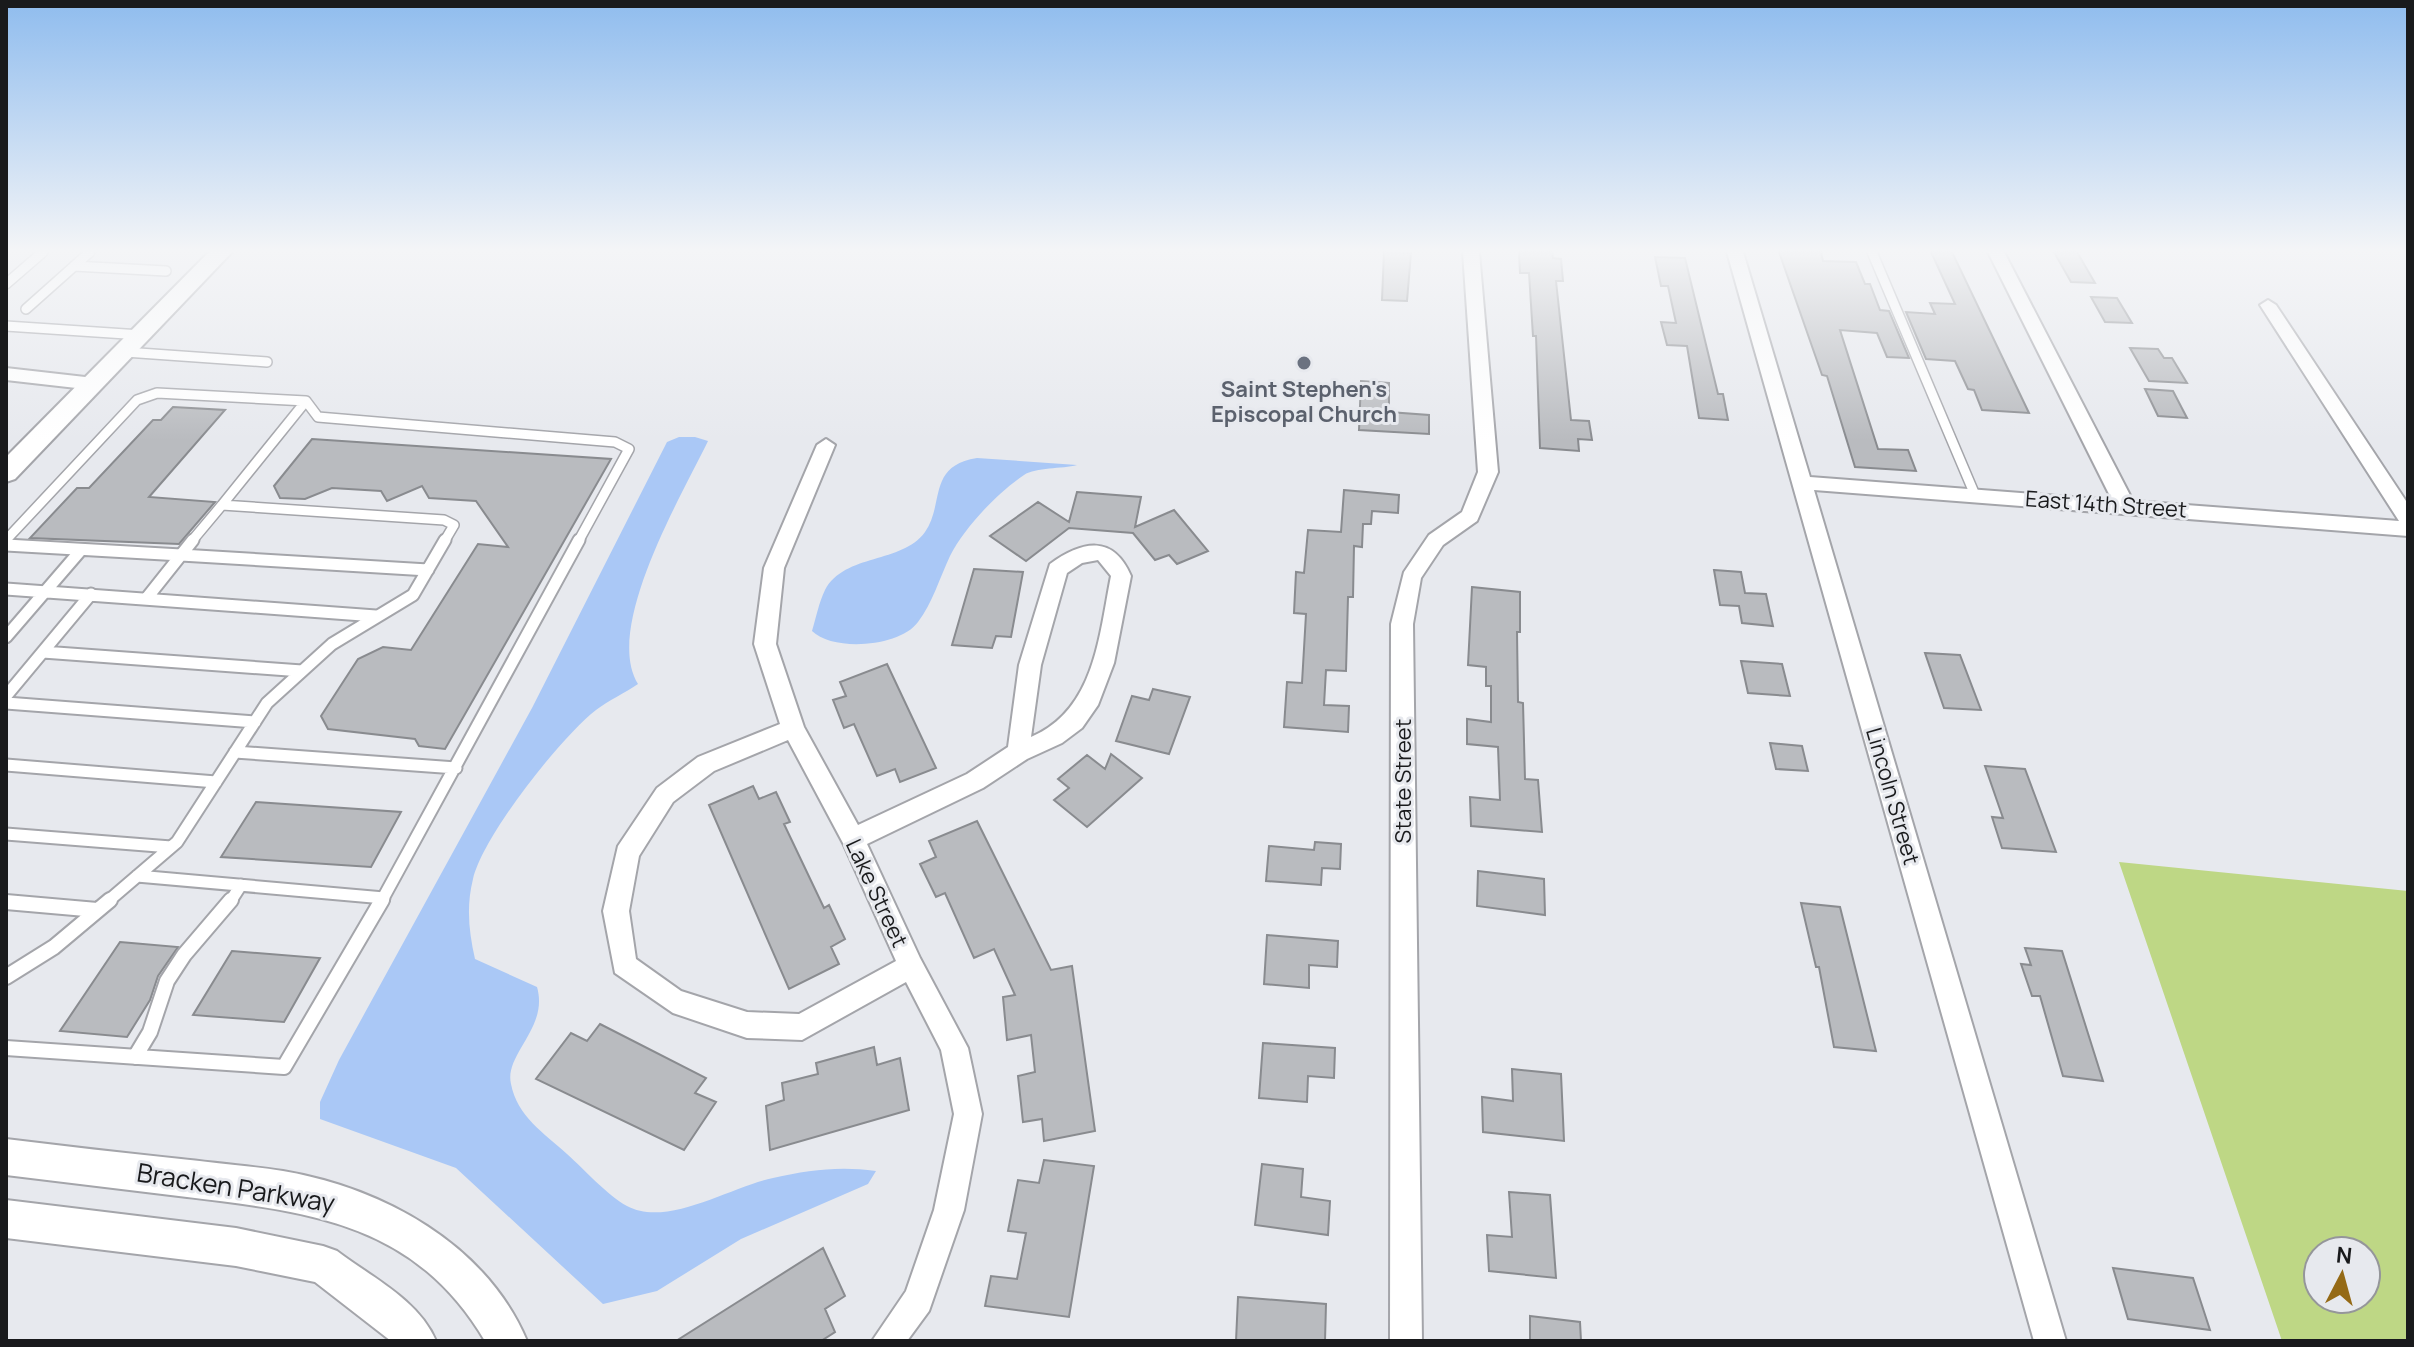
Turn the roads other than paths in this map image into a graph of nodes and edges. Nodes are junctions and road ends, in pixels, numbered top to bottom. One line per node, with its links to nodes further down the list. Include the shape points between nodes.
1 (161, 315): 8 (main road)
2 (1476, 315): 59 (street, State Street, via 1488,472 1470,516 1436,540 1411,577 1402,624)
3 (1754, 315): 15 (street, Lincoln Street)
4 (1899, 315): 16 (lane)
5 (2028, 315): 18 (street)
6 (2274, 315): 19 (street)
7 (6, 326): 8 (lane)
8 (134, 343): 9 (lane); 11 (main road)
9 (267, 362)
10 (6, 374): 11 (street)
11 (94, 384): 14 (main road)
12 (306, 401): 17 (lane); 21 (lane, via 157,393 137,400); 40 (lane, via 318,417 615,442 629,449)
13 (826, 445): 36 (street, Lake Street, via 774,568 770,598 765,644)
14 (6, 473)
15 (1803, 483): 16 (street, East 14th Street); 60 (street, Lincoln Street)
16 (1975, 495): 18 (street, East 14th Street)
17 (222, 505): 23 (lane); 24 (lane, via 444,520 454,525)
18 (2125, 505): 20 (street, East 14th Street)
19 (2408, 520)
20 (2408, 529)
21 (6, 543): 22 (lane)
22 (81, 550): 23 (lane); 26 (lane)
23 (181, 555): 24 (lane); 28 (lane)
24 (428, 570): 29 (lane, via 413,595)
25 (6, 589): 26 (lane)
26 (46, 591): 27 (lane); 30 (lane)
27 (91, 594): 28 (lane); 31 (lane)
28 (146, 599): 29 (lane)
29 (377, 617): 32 (lane, via 332,644)
30 (6, 637)
31 (43, 652): 32 (lane); 33 (lane)
32 (302, 671): 35 (lane, via 267,703)
33 (6, 696)
34 (6, 703): 35 (lane)
35 (255, 722): 37 (lane)
36 (793, 728): 43 (street, Lake Street); 50 (street, via 706,764 665,795 627,853 616,911 624,965 673,1001 747,1025 802,1027)
37 (235, 752): 40 (lane); 41 (lane)
38 (1019, 752): 38 (street, via 1033,654 1057,569 1074,556 1110,556 1121,576 1095,690 1083,713 1061,734); 43 (street, via 975,781)
39 (6, 765): 41 (lane)
40 (456, 768): 47 (lane)
41 (216, 782): 44 (lane)
42 (6, 834): 44 (lane)
43 (853, 839): 50 (street, Lake Street)
44 (171, 847): 45 (lane)
45 (137, 876): 46 (lane); 49 (lane)
46 (241, 885): 47 (lane); 53 (lane, via 167,981 150,1032)
47 (384, 898): 53 (lane, via 284,1067)
48 (6, 902): 49 (lane)
49 (97, 910): 51 (lane, via 54,947)
50 (911, 966): 58 (street, Lake Street, via 954,1048 968,1114 949,1210 918,1300)
51 (6, 977)
52 (6, 1048): 53 (lane)
53 (135, 1057)
54 (6, 1157): 57 (street, Bracken Parkway, via 284,1190 367,1212 407,1234 455,1271)
55 (6, 1219): 56 (street, via 236,1247 323,1265 402,1323)
56 (416, 1341)
57 (507, 1341)
58 (888, 1341)
59 (1406, 1341)
60 (2050, 1341)

